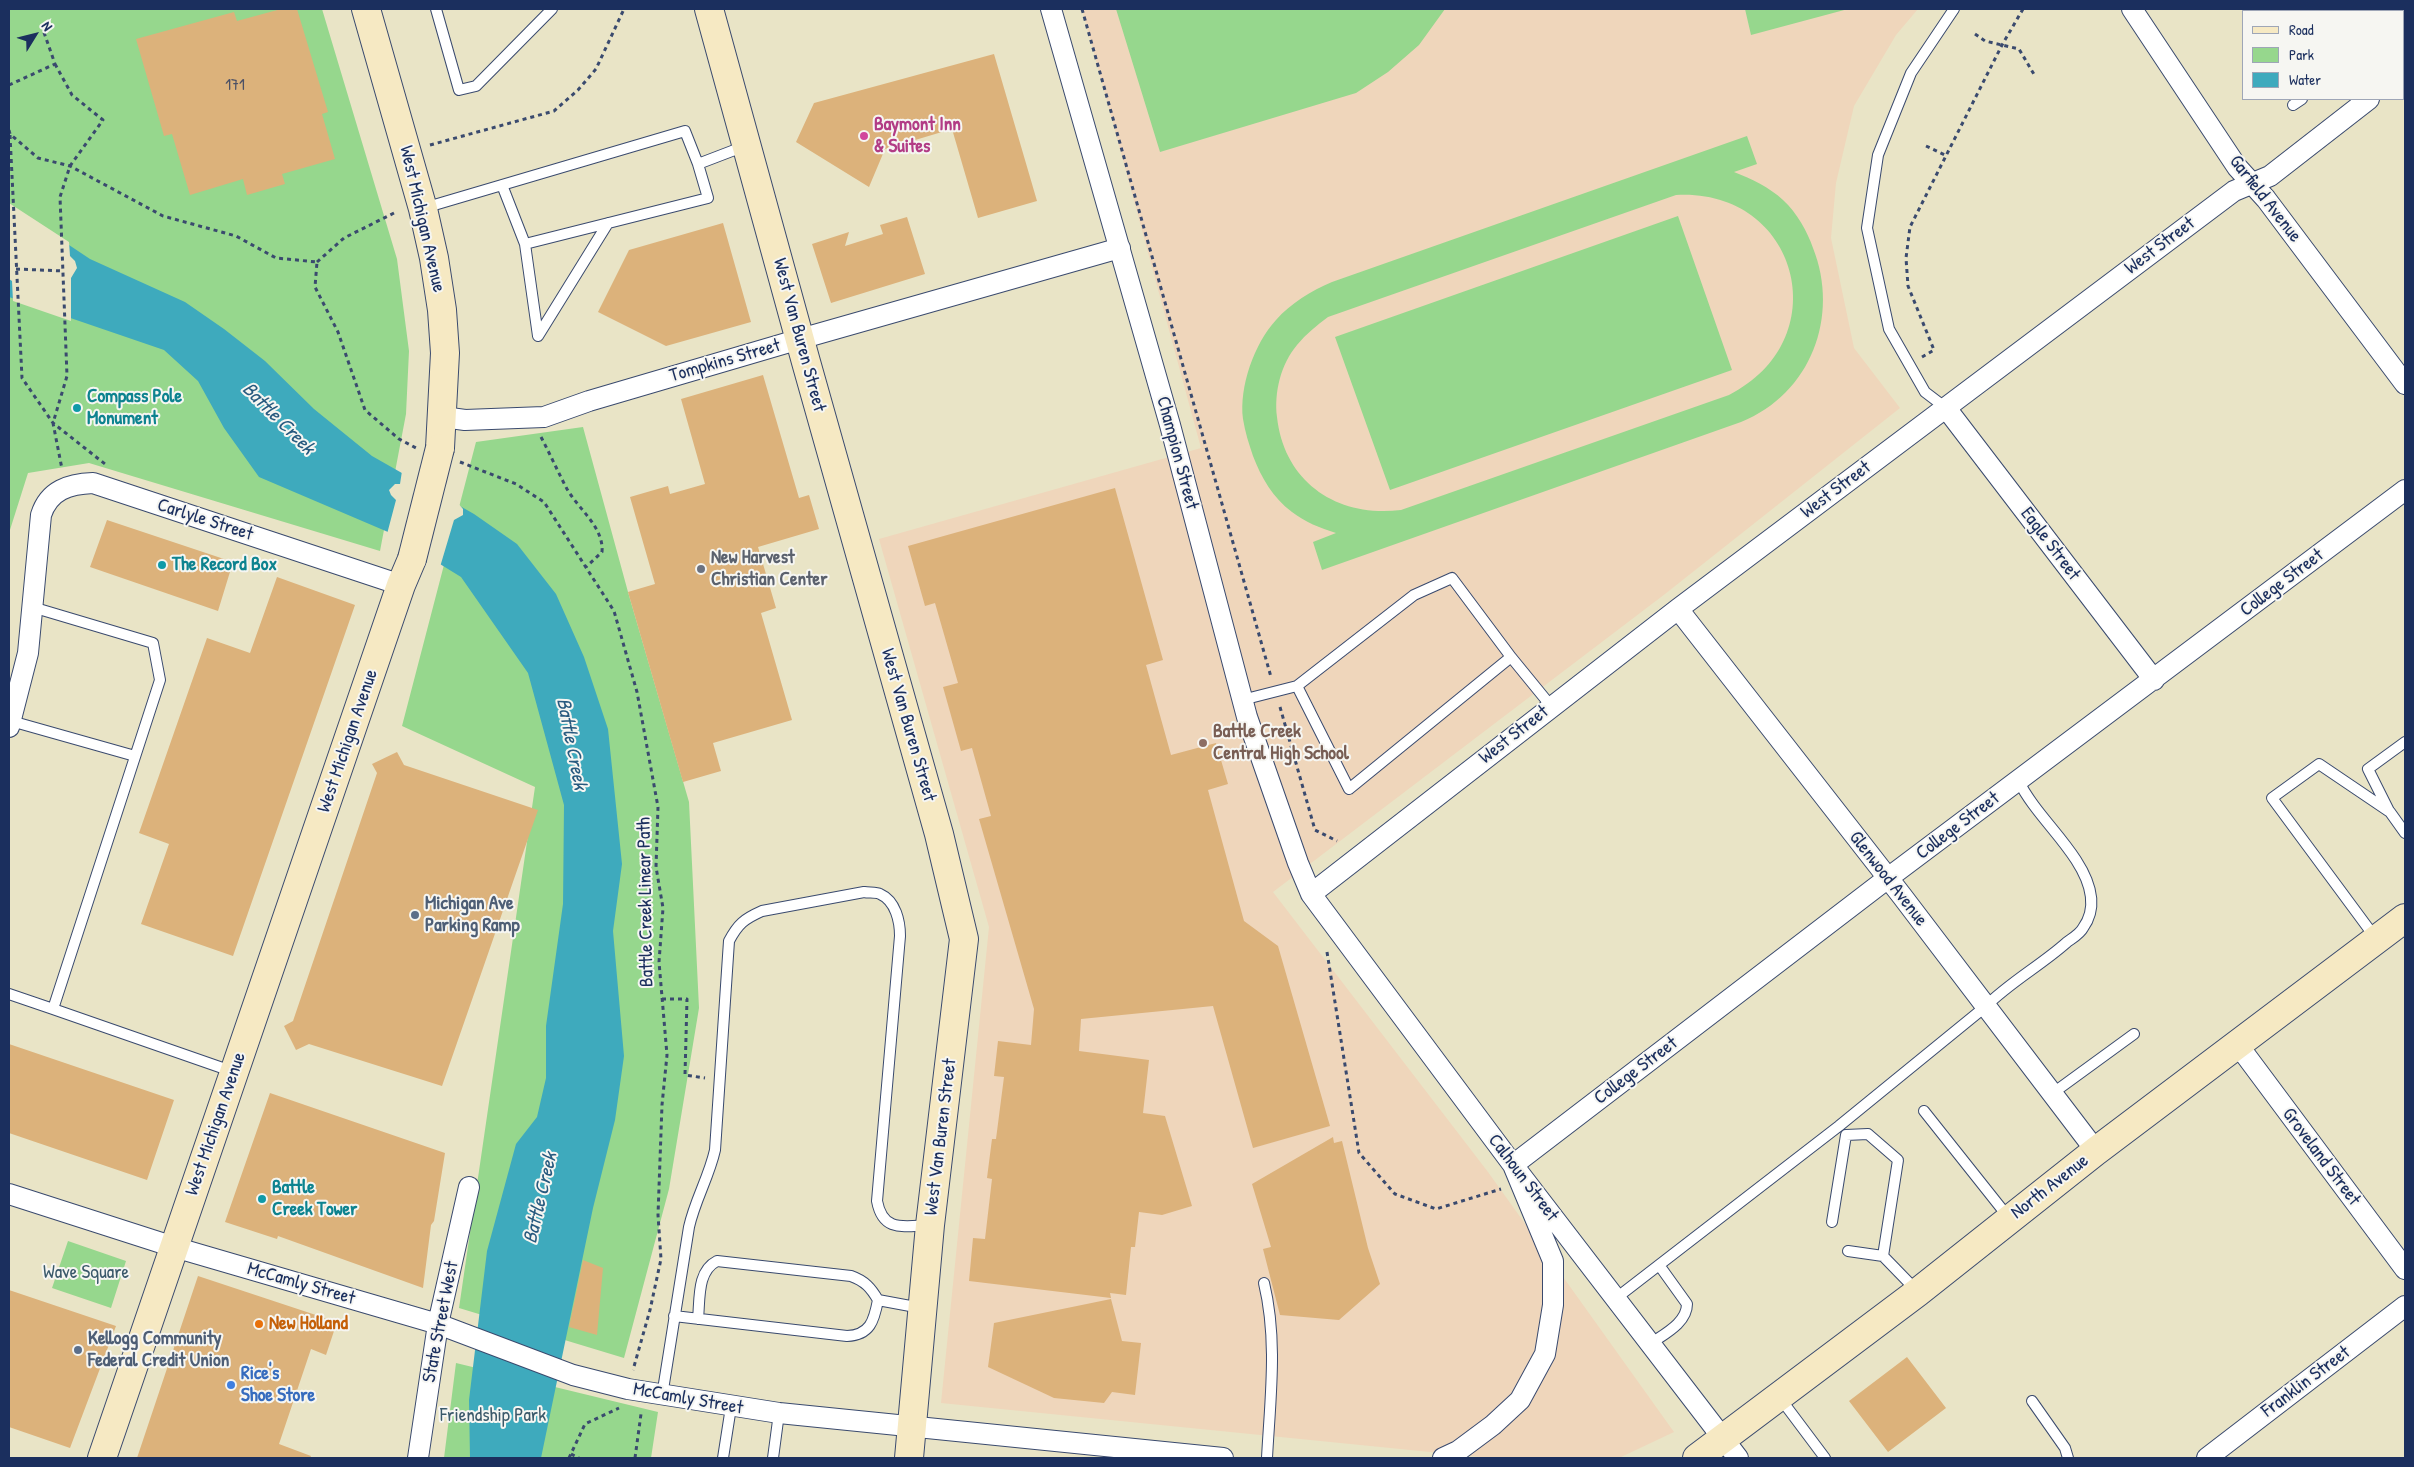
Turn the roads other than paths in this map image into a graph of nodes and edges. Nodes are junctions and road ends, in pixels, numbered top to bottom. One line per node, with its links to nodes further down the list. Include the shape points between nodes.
1 (366, 9): 15 (street, West Michigan Avenue)
2 (436, 9): 3 (lane, via 458,90 476,86)
3 (552, 9)
4 (710, 9): 11 (street, West Van Buren Street)
5 (1050, 9): 18 (street, Champion Street)
6 (1954, 9): 21 (lane, via 1912,72 1878,155 1867,228 1889,329 1925,392)
7 (2132, 9): 13 (street, Garfield Avenue, via 2237,167)
8 (2301, 100): 10 (lane)
9 (2368, 100): 13 (street, West Street, via 2270,176)
10 (2293, 106)
11 (747, 145): 12 (lane); 19 (street, West Van Buren Street)
12 (698, 164): 14 (lane, via 685,131); 16 (lane, via 708,198)
13 (2252, 183): 20 (street, Garfield Avenue); 21 (street, West Street, via 2234,191)
14 (502, 185): 15 (lane); 17 (lane)
15 (423, 209): 22 (street, West Michigan Avenue, via 442,310 445,353)
16 (608, 223): 17 (lane); 17 (lane, via 538,336)
17 (525, 244)
18 (1120, 248): 19 (street, Tompkins Street); 30 (street, Champion Street)
19 (800, 339): 22 (street, Tompkins Street, via 544,417 462,420); 58 (street, West Van Buren Street, via 936,825 964,939)
20 (2405, 384)
21 (1946, 408): 26 (street, West Street); 28 (street, Eagle Street)
22 (442, 417): 24 (street, West Michigan Avenue, bridge, via 440,453 412,559)
23 (2405, 490): 28 (street, College Street)
24 (401, 585): 25 (street, Carlyle Street, via 93,484 65,487 51,496 44,506); 47 (street, West Michigan Avenue)
25 (32, 607): 32 (street, via 28,653); 34 (lane, via 153,643 160,680)
26 (1678, 609): 31 (street, West Street); 38 (street, Glenwood Avenue)
27 (1511, 657): 29 (lane, via 1452,578 1414,595); 29 (lane, via 1349,789); 31 (lane)
28 (2154, 680): 35 (street, College Street)
29 (1297, 686): 30 (lane)
30 (1242, 700): 39 (street, Champion Street)
31 (1551, 706): 39 (street, West Street)
32 (10, 724): 34 (lane)
33 (2405, 742): 36 (lane, via 2368,769)
34 (134, 756): 44 (lane)
35 (2018, 780): 38 (street, College Street); 43 (lane, via 2029,801 2076,860 2090,886 2090,909 2084,928)
36 (2390, 812): 37 (lane); 41 (lane, via 2319,764 2272,798)
37 (2405, 833)
38 (1888, 878): 43 (street, Glenwood Avenue); 53 (street, College Street)
39 (1311, 894): 53 (street, Calhoun Street)
40 (2405, 918): 41 (street, North Avenue)
41 (2377, 940): 46 (street, North Avenue)
42 (9, 994): 44 (lane)
43 (1985, 1007): 48 (street, Glenwood Avenue); 50 (lane)
44 (53, 1009): 47 (lane)
45 (2134, 1034): 48 (lane)
46 (2238, 1046): 52 (street, North Avenue); 63 (street, Groveland Street)
47 (234, 1072): 59 (street, West Michigan Avenue)
48 (2053, 1094): 52 (street, Glenwood Avenue)
49 (1924, 1110): 56 (lane)
50 (1840, 1126): 51 (lane); 62 (lane)
51 (1846, 1135): 57 (lane); 61 (lane, via 1868,1134 1898,1160)
52 (2096, 1151): 56 (street, North Avenue)
53 (1513, 1165): 66 (street, Calhoun Street); 88 (street, via 1553,1260 1553,1305 1545,1354 1520,1400 1493,1425 1458,1451)
54 (469, 1188): 72 (street, State Street West)
55 (9, 1194): 59 (street, McCamly Street)
56 (2010, 1219): 65 (street, North Avenue)
57 (1832, 1222)
58 (930, 1225): 69 (street, West Van Buren Street); 70 (lane, via 888,1224 880,1216 877,1201 900,936 900,922 893,906 881,894 864,892 762,911 737,926 729,941 714,1150 710,1169 693,1208)
59 (174, 1247): 72 (street, McCamly Street); 81 (street, West Michigan Avenue)
60 (1848, 1252): 61 (lane)
61 (1883, 1256): 65 (lane)
62 (1659, 1265): 66 (lane); 73 (lane, via 1687,1304 1687,1311 1677,1324)
63 (2405, 1269)
64 (1264, 1283): 87 (lane, via 1272,1336)
65 (1918, 1292): 75 (street, North Avenue)
66 (1615, 1299): 73 (street, Calhoun Street)
67 (878, 1300): 69 (lane); 71 (lane, via 873,1320 859,1335); 71 (lane, via 872,1288 851,1276 717,1261 708,1265 704,1274)
68 (2405, 1306): 92 (street, Franklin Street)
69 (923, 1308): 79 (street, West Van Buren Street)
70 (674, 1316): 71 (lane); 74 (lane)
71 (698, 1319)
72 (438, 1324): 74 (street, McCamly Street, via 573,1375); 82 (street, State Street West)
73 (1650, 1344): 80 (street, Calhoun Street)
74 (662, 1396): 77 (street, McCamly Street)
75 (1779, 1397): 80 (street, North Avenue); 90 (lane)
76 (2032, 1400): 91 (lane, via 2065,1448)
77 (731, 1407): 78 (street, McCamly Street); 83 (lane)
78 (779, 1414): 79 (street, McCamly Street); 84 (lane)
79 (913, 1425): 85 (street, West Van Buren Street); 86 (street, McCamly Street)
80 (1731, 1449): 89 (street, North Avenue)
81 (102, 1458)
82 (418, 1458)
83 (723, 1458)
84 (773, 1458)
85 (909, 1458)
86 (1222, 1458)
87 (1267, 1458)
88 (1442, 1458)
89 (1698, 1458)
90 (1825, 1458)
91 (2068, 1458)
92 (2206, 1458)

